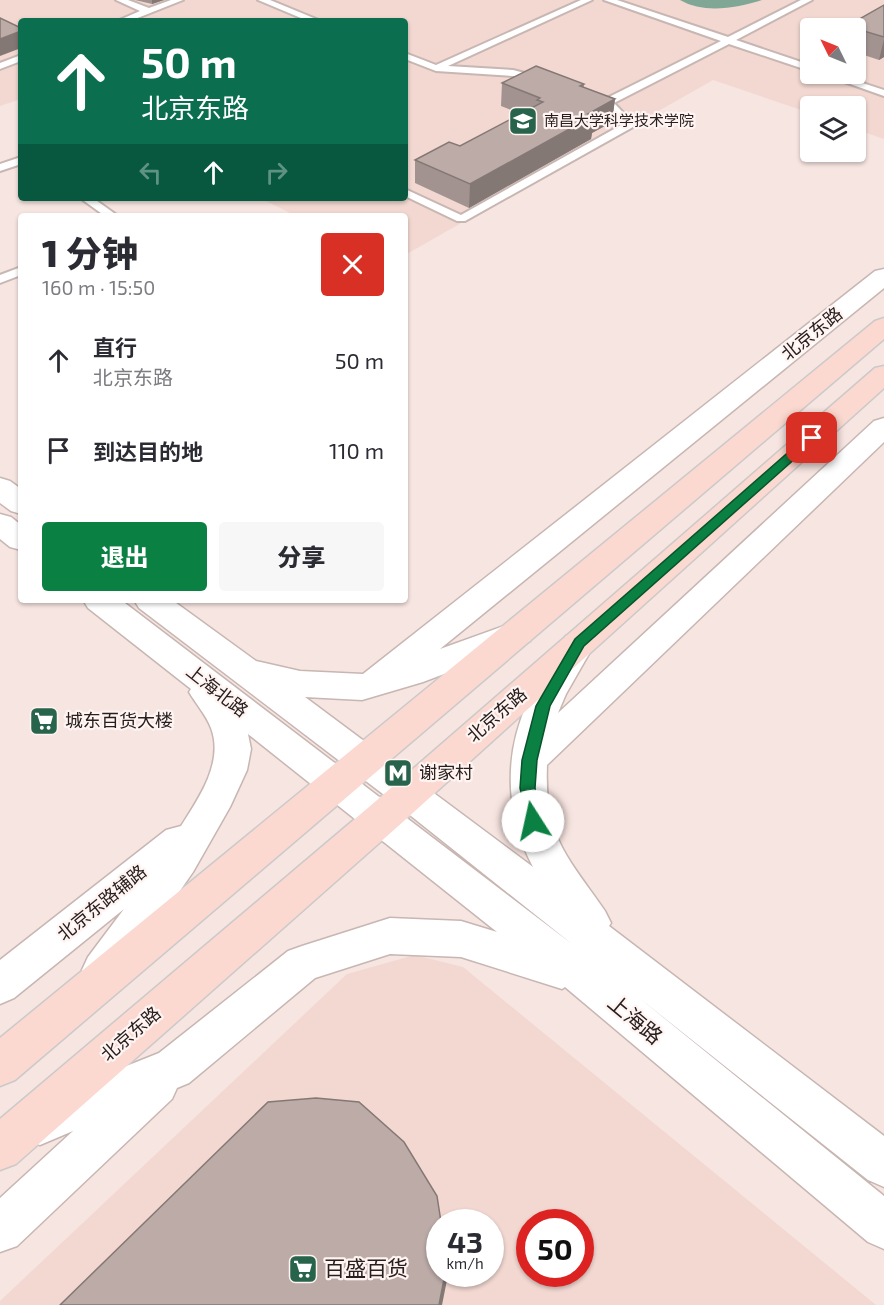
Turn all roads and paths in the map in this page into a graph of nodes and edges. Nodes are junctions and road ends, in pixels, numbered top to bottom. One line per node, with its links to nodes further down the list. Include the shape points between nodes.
1 (120, 0): 7 (lane)
2 (179, 0): 7 (lane)
3 (262, 0): 9 (lane)
4 (588, 0): 15 (lane)
5 (608, 0): 10 (lane)
6 (808, 0): 10 (lane)
7 (148, 11): 8 (lane)
8 (130, 18)
9 (308, 18)
10 (729, 41): 13 (lane); 20 (lane)
11 (408, 57): 15 (lane)
12 (18, 59): 14 (lane)
13 (800, 65)
14 (0, 66)
15 (436, 68): 16 (lane, via 513,73)
16 (550, 82)
17 (857, 84): 18 (lane)
18 (884, 93)
19 (588, 95): 20 (lane)
20 (608, 102): 23 (lane, via 629,125 461,219)
21 (18, 161): 22 (lane)
22 (0, 168)
23 (408, 193)
24 (90, 201): 25 (lane)
25 (108, 213)
26 (18, 272): 28 (lane)
27 (884, 276): 42 (main road, 北京东路)
28 (0, 279)
29 (884, 326): 38 (main road)
30 (884, 374): 39 (main road, 北京东路)
31 (884, 427): 43 (main road)
32 (0, 488): 33 (main road)
33 (18, 502)
34 (0, 524): 35 (main road)
35 (18, 538)
36 (103, 603): 40 (main road, 上海北路)
37 (154, 603): 41 (main road, 上海北路)
38 (519, 632): 42 (main road, via 411,674); 44 (main road)
39 (579, 643): 43 (main road, via 543,706); 46 (main road, 北京东路)
40 (189, 669): 45 (main road, 上海北路); 47 (main road, via 226,718 233,750 228,772)
41 (243, 669): 42 (main road, via 300,684 362,687); 44 (main road, 上海北路)
42 (375, 683)
43 (530, 760): 48 (main road, via 527,788 533,821 543,852)
44 (366, 761): 45 (main road); 46 (main road, 上海北路)
45 (336, 783): 46 (main road, 上海北路); 50 (main road)
46 (395, 806): 48 (main road, 上海路); 53 (main road, 北京东路)
47 (204, 821): 49 (main road, 北京东路辅路); 50 (main road)
48 (594, 961): 52 (main road, via 461,939 390,936 302,964); 54 (main road, 上海路); 55 (main road, 上海路)
49 (0, 985)
50 (85, 993): 51 (main road)
51 (0, 1065)
52 (174, 1068): 53 (main road); 56 (main road)
53 (8, 1140)
54 (884, 1164)
55 (884, 1226)
56 (0, 1229)

